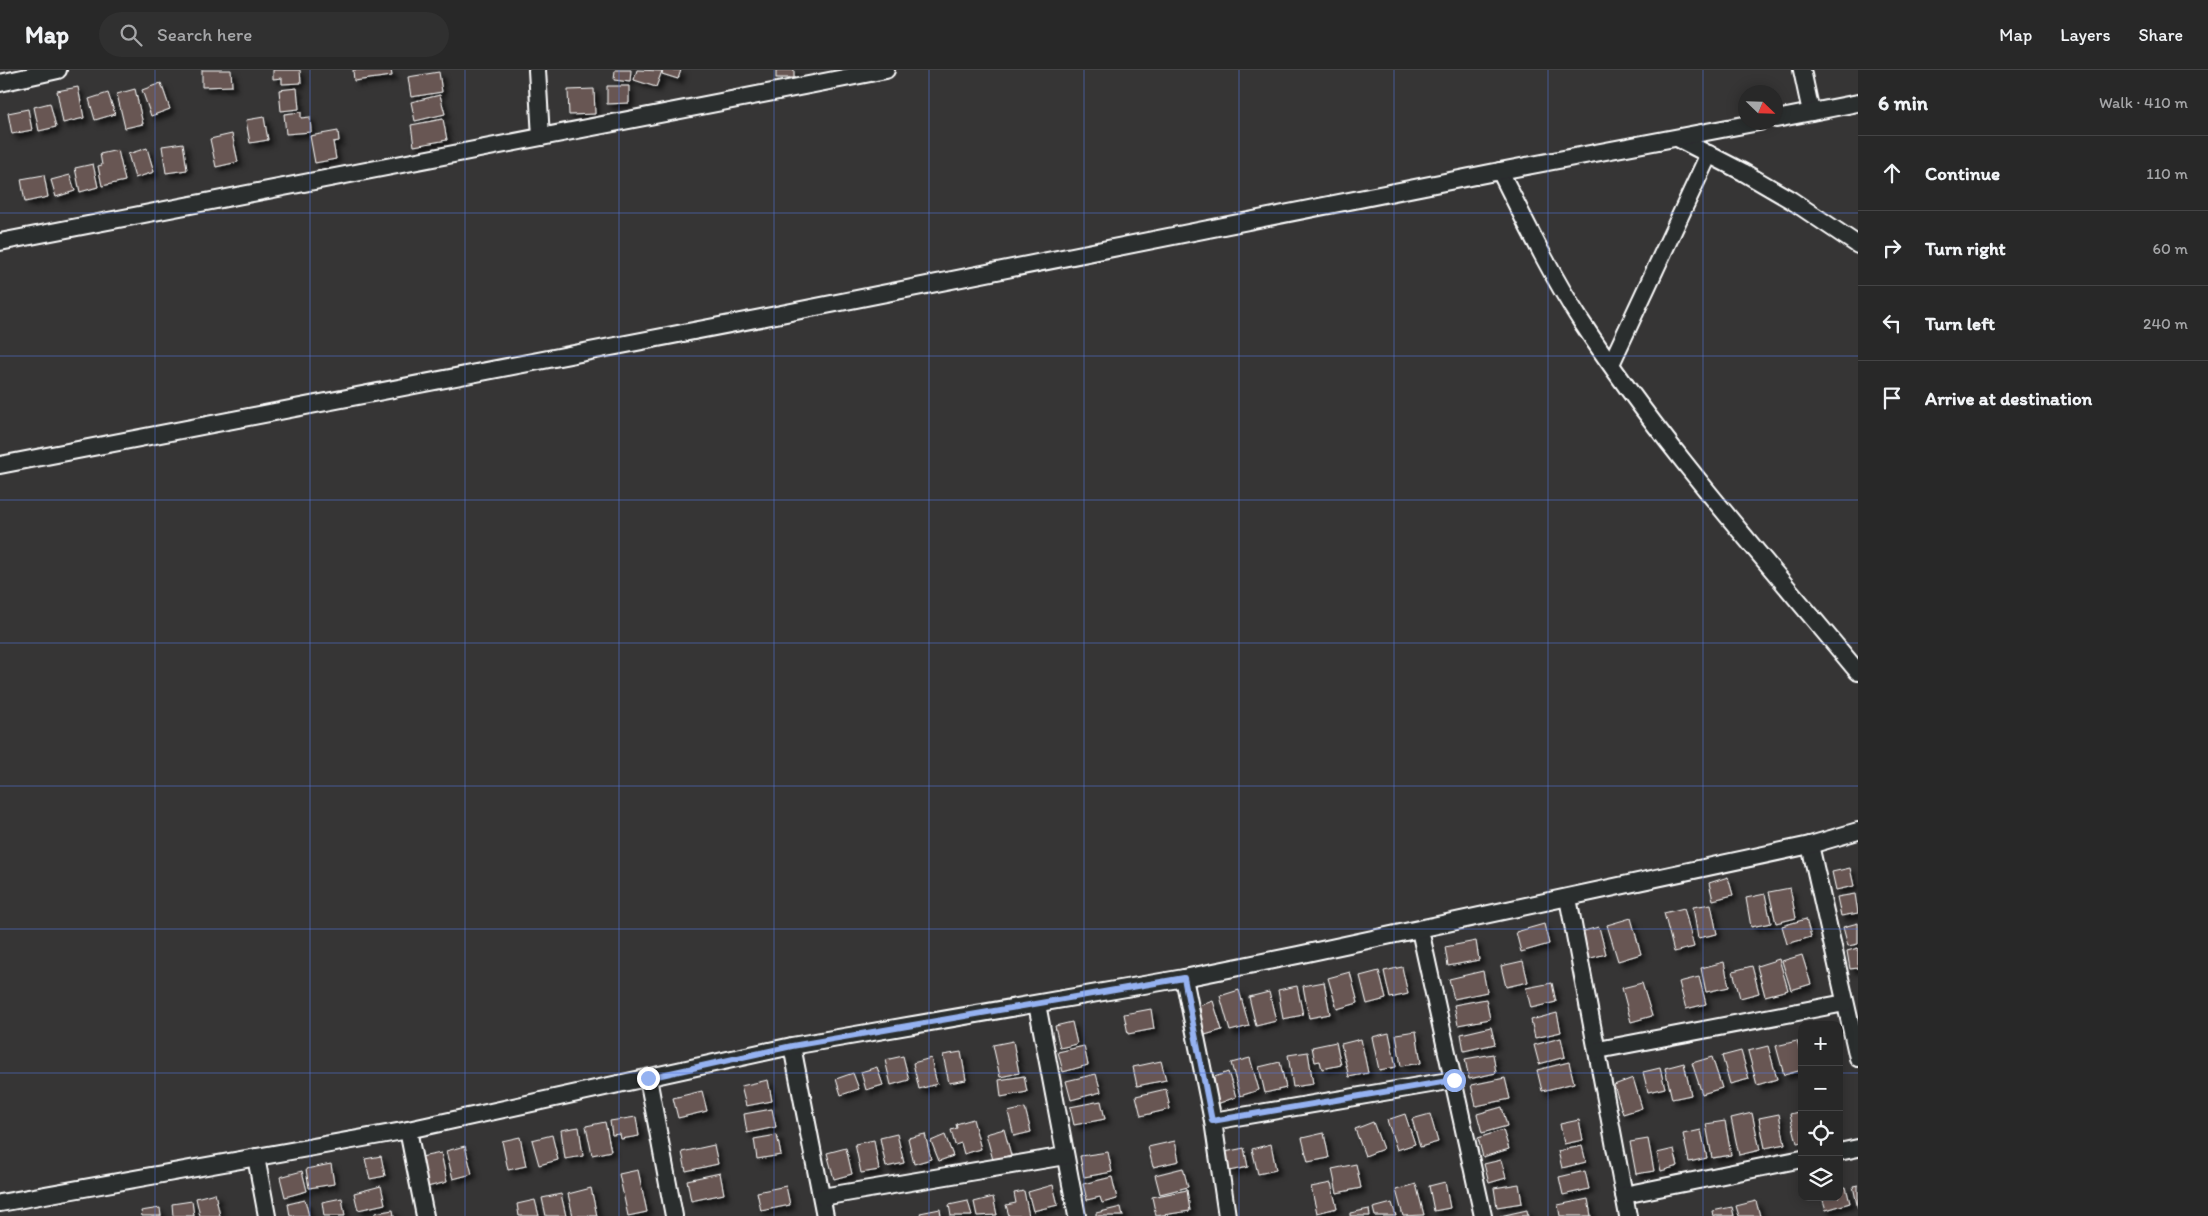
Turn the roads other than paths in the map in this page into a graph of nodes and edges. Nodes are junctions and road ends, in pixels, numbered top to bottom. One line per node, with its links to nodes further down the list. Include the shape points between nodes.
1 (58, 70): 5 (street)
2 (537, 70): 10 (street)
3 (886, 70): 10 (street)
4 (1802, 70): 7 (street)
5 (0, 83)
6 (1858, 103): 7 (street)
7 (1811, 112): 8 (street)
8 (1783, 118)
9 (1738, 126): 11 (street)
10 (541, 137): 14 (street)
11 (1679, 139): 12 (street); 13 (street)
12 (1709, 154): 15 (street, via 1791,200); 16 (street)
13 (1500, 171): 16 (street, via 1543,256 1580,320); 17 (street)
14 (0, 242)
15 (1858, 246)
16 (1611, 364): 18 (street, via 1672,449)
17 (0, 466)
18 (1858, 672)
19 (1858, 830): 20 (street)
20 (1810, 844): 21 (street); 24 (street)
21 (1568, 898): 22 (street); 27 (street)
22 (1420, 930): 23 (street); 30 (street)
23 (1184, 978): 25 (street); 31 (street)
24 (1845, 1003): 27 (street); 28 (street)
25 (1037, 1004): 26 (street); 35 (street)
26 (792, 1046): 29 (street); 39 (street)
27 (1598, 1050): 38 (street)
28 (1858, 1058)
29 (648, 1078): 32 (street); 43 (street)
30 (1454, 1080): 31 (street); 47 (street)
31 (1212, 1121): 46 (street)
32 (408, 1130): 36 (street); 42 (street)
33 (1858, 1148): 34 (street)
34 (1843, 1151)
35 (1065, 1156): 39 (street); 45 (street)
36 (256, 1157): 40 (street); 41 (street)
37 (1798, 1160): 38 (street)
38 (1624, 1196): 48 (street)
39 (822, 1197): 44 (street)
40 (9, 1207)
41 (267, 1216)
42 (425, 1216)
43 (674, 1216)
44 (826, 1216)
45 (1078, 1216)
46 (1227, 1216)
47 (1483, 1216)
48 (1628, 1216)

